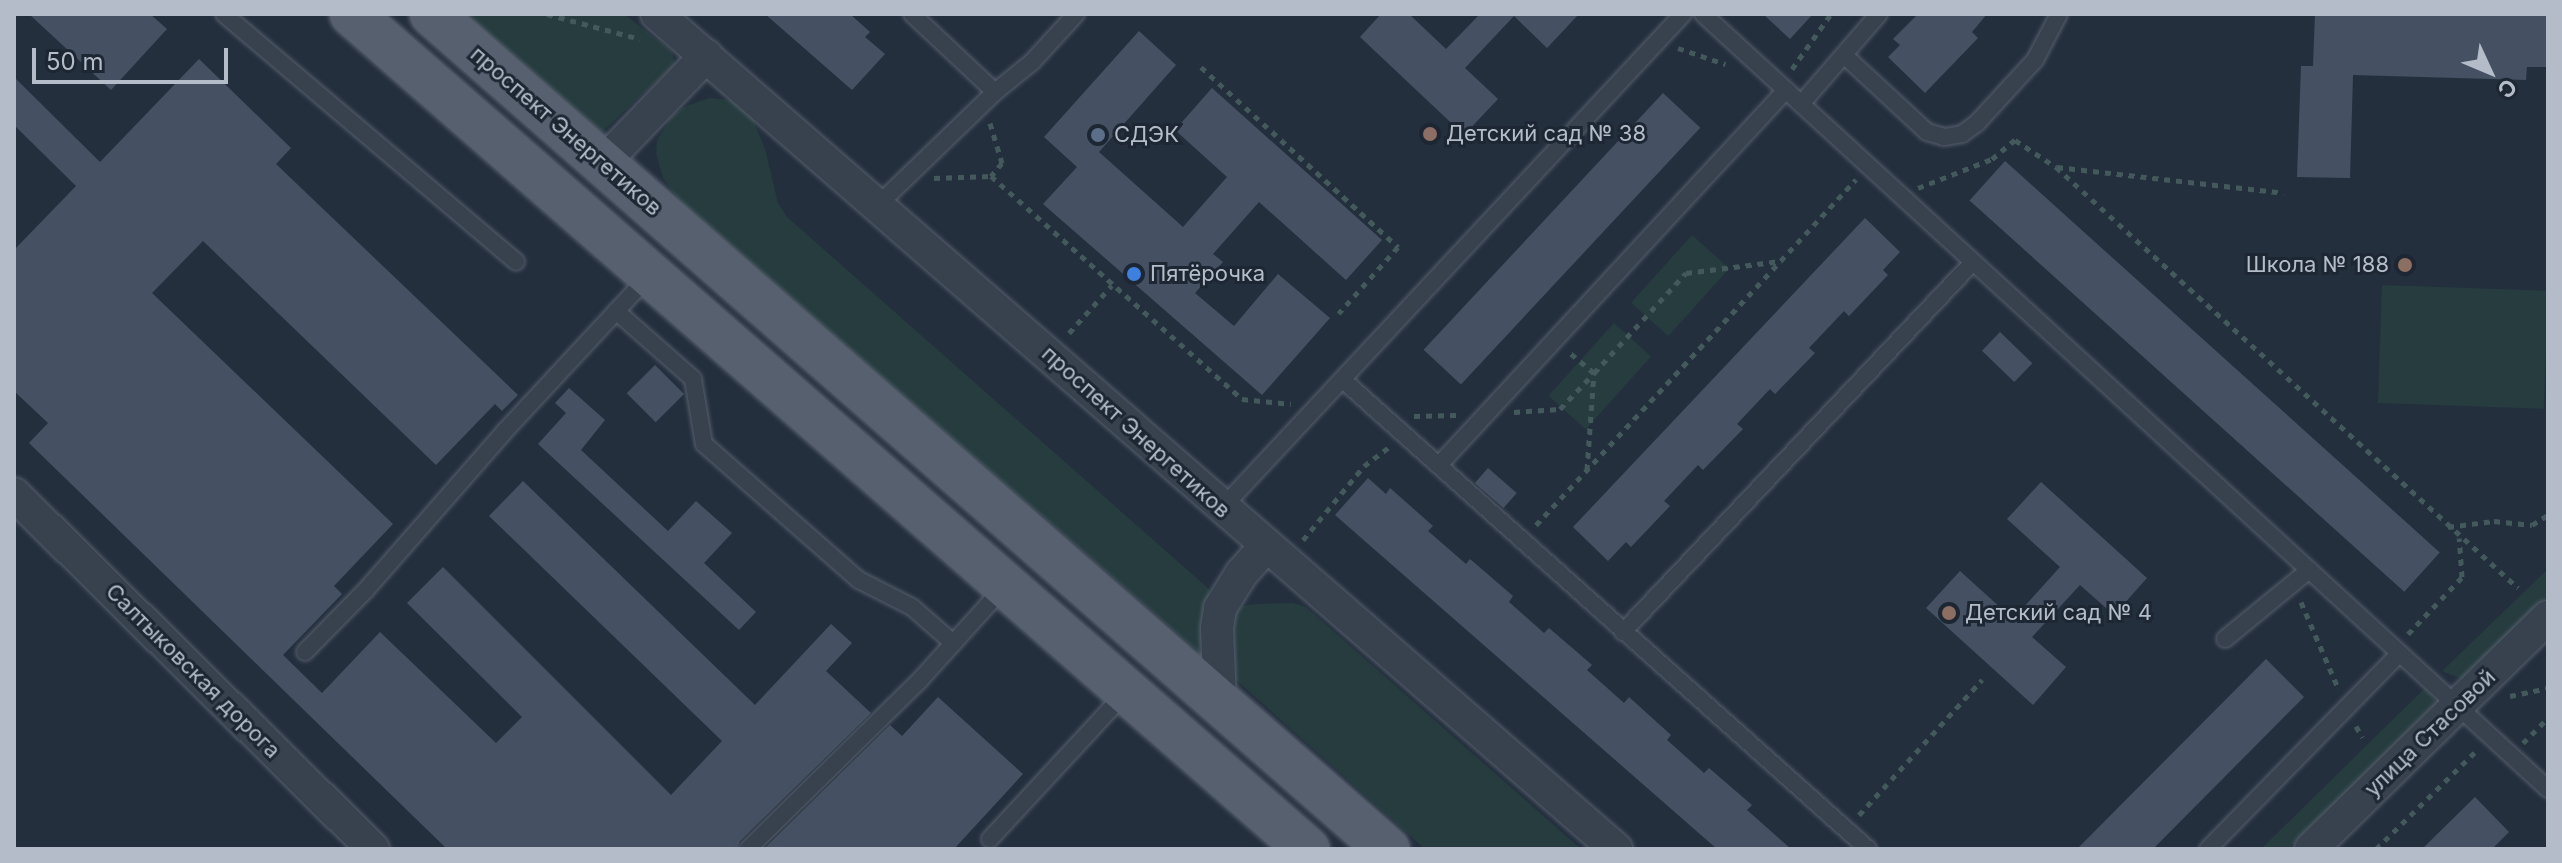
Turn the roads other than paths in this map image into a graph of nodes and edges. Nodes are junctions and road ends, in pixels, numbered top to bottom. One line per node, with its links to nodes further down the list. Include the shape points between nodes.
1 (224, 14): 18 (lane)
2 (352, 14): 20 (main road)
3 (432, 14): 16 (main road, проспект Энергетиков)
4 (912, 14): 14 (lane)
5 (1076, 14): 14 (lane)
6 (1683, 14): 22 (lane)
7 (1703, 14): 13 (lane)
8 (1879, 14): 12 (lane)
9 (2059, 14): 12 (lane, via 2035,60 1962,134 1944,137 1927,132)
10 (665, 20): 11 (street, проспект Энергетиков)
11 (706, 56): 16 (street); 17 (street, проспект Энергетиков)
12 (1845, 56): 15 (lane)
13 (1781, 86): 15 (lane); 23 (lane)
14 (989, 98): 17 (lane)
15 (1801, 104): 19 (lane)
16 (603, 163): 36 (main road, проспект Энергетиков)
17 (890, 194): 25 (street, проспект Энергетиков)
18 (516, 262)
19 (1973, 262): 27 (lane); 30 (lane)
20 (650, 275): 21 (lane); 28 (main road)
21 (616, 311): 32 (lane, via 693,379 704,444 859,580 912,607); 34 (lane)
22 (1343, 380): 23 (lane); 25 (lane)
23 (1439, 465): 30 (lane)
24 (14, 494): 40 (street, Салтыковская дорога)
25 (1222, 508): 26 (street, проспект Энергетиков)
26 (1266, 546): 36 (street, via 1224,584 1217,628); 44 (street, проспект Энергетиков)
27 (2309, 570): 31 (lane); 33 (lane)
28 (1005, 586): 32 (lane); 35 (main road)
29 (2548, 617): 37 (street, улица Стасовой)
30 (1623, 632): 45 (lane)
31 (2225, 639)
32 (953, 643): 41 (lane)
33 (2397, 651): 37 (lane); 46 (lane)
34 (305, 652)
35 (1126, 691): 39 (lane); 42 (main road)
36 (1220, 703): 43 (main road, проспект Энергетиков)
37 (2457, 707): 38 (lane); 47 (street, улица Стасовой)
38 (2548, 789)
39 (990, 839)
40 (373, 849)
41 (748, 849)
42 (1307, 849)
43 (1387, 849)
44 (1616, 849)
45 (1868, 849)
46 (2208, 849)
47 (2311, 849)

